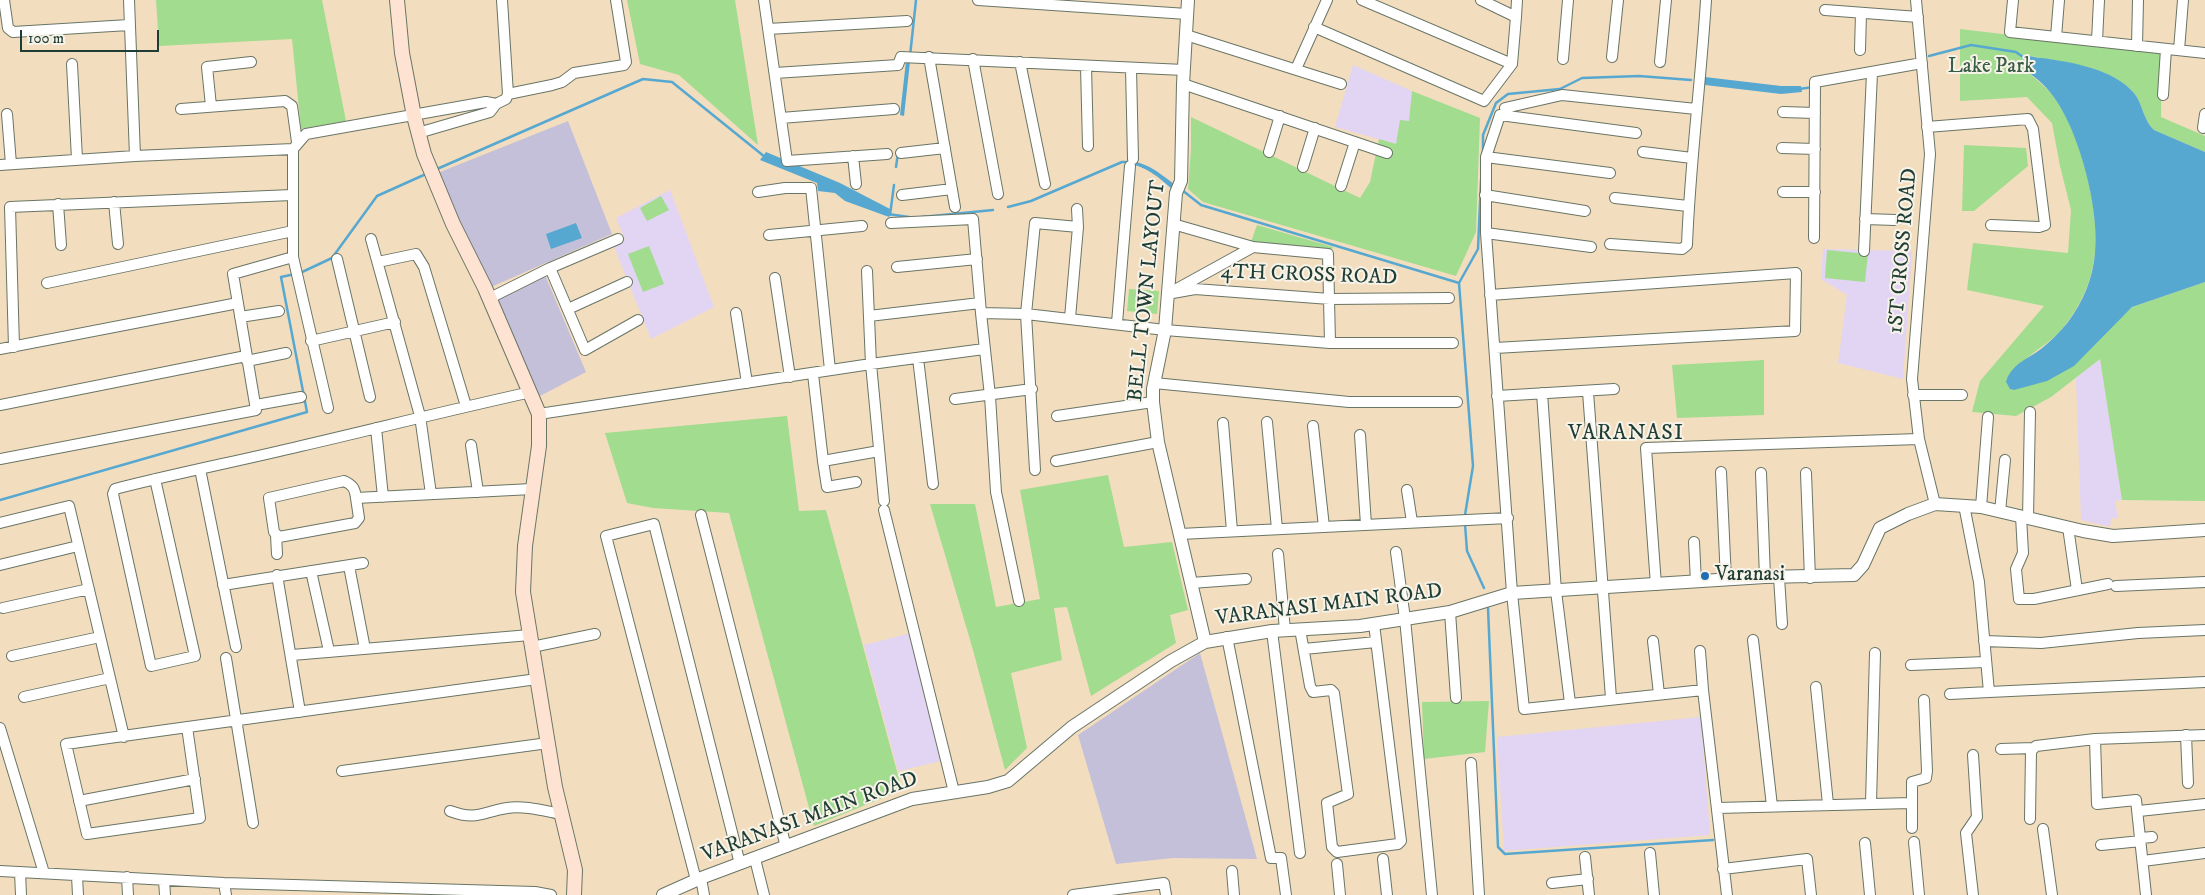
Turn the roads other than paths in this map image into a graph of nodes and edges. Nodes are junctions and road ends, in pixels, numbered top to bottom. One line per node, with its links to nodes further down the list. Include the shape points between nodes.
1 (4, 0): 29 (street, via 8,28 13,32)
2 (129, 0): 29 (street)
3 (397, 0): 70 (main road, via 402,53)
4 (502, 0): 58 (street)
5 (616, 0): 58 (street, via 624,65 574,73 562,82)
6 (764, 0): 31 (street)
7 (978, 0): 25 (street)
8 (1188, 0): 25 (street, BELL TOWN LAYOUT)
9 (1326, 0): 30 (street)
10 (1362, 0): 49 (street)
11 (1481, 0): 27 (street)
12 (1518, 0): 27 (street)
13 (1568, 0): 43 (street)
14 (1618, 0): 41 (street)
15 (1666, 0): 46 (street)
16 (1706, 0): 64 (street)
17 (1916, 0): 26 (street, 1ST CROSS ROAD)
18 (2013, 0): 33 (street, via 2010,32)
19 (2059, 0): 33 (street)
20 (2099, 0): 34 (street)
21 (2138, 0): 35 (street)
22 (2183, 0): 38 (street)
23 (1825, 10): 24 (street)
24 (1861, 13): 26 (street); 37 (street)
25 (1187, 14): 32 (street, BELL TOWN LAYOUT)
26 (1918, 17): 47 (street, 1ST CROSS ROAD)
27 (1516, 18): 49 (street)
28 (907, 21): 31 (street)
29 (129, 25): 89 (street)
30 (1314, 27): 49 (street, via 1484,101); 52 (street)
31 (768, 29): 54 (street)
32 (1186, 35): 52 (street); 53 (street, BELL TOWN LAYOUT)
33 (2056, 36): 34 (street)
34 (2097, 41): 35 (street)
35 (2137, 46): 36 (street)
36 (2166, 49): 38 (street); 59 (street)
37 (1860, 50)
38 (2179, 50): 39 (street)
39 (2205, 53)
40 (929, 57): 42 (street); 54 (street, via 906,57 898,65); 81 (street)
41 (1612, 57)
42 (973, 59): 45 (street); 106 (street)
43 (1563, 59)
44 (251, 62): 61 (street, via 207,68)
45 (1020, 62): 50 (street); 99 (street)
46 (1660, 62)
47 (1922, 63): 55 (street); 73 (street, 1ST CROSS ROAD)
48 (72, 64): 93 (street)
49 (1512, 64)
50 (1086, 66): 51 (street); 80 (street)
51 (1131, 68): 53 (street); 163 (street, via 1131,162)
52 (1296, 69): 57 (street)
53 (1184, 70): 56 (street, BELL TOWN LAYOUT)
54 (775, 73): 72 (street)
55 (1872, 73): 67 (street, via 1815,82); 117 (street)
56 (1183, 84): 71 (street); 120 (street, BELL TOWN LAYOUT, via 1179,187)
57 (1341, 84)
58 (508, 94): 60 (street, via 506,99)
59 (2163, 95)
60 (496, 104): 70 (street, via 486,102); 76 (street, via 490,112)
61 (211, 106): 62 (street); 79 (street, via 285,101 292,106)
62 (181, 108)
63 (1505, 108): 64 (street, via 1562,95)
64 (1696, 109): 92 (street)
65 (894, 110): 72 (street)
66 (1783, 112): 67 (street)
67 (1816, 113): 83 (street)
68 (7, 114): 94 (street)
69 (2205, 114): 75 (street)
70 (414, 116): 76 (main road); 79 (street, via 306,134)
71 (1280, 116): 74 (street); 84 (street)
72 (781, 118): 90 (street, via 787,160)
73 (1928, 127): 121 (street, via 2028,119 2033,129 2045,224 2040,227); 187 (street, 1ST CROSS ROAD, via 1930,154)
74 (1315, 128): 78 (street); 96 (street)
75 (2203, 128)
76 (418, 132): 149 (main road, via 453,224)
77 (1636, 133): 91 (street, via 1500,115)
78 (1355, 142): 87 (street); 100 (street)
79 (295, 146): 89 (street); 105 (street)
80 (1088, 146)
81 (945, 148): 86 (street); 101 (street)
82 (1782, 148): 83 (street)
83 (1815, 148): 104 (street)
84 (1269, 152)
85 (1643, 152): 92 (street)
86 (901, 153)
87 (1387, 153)
88 (887, 154): 90 (street)
89 (135, 156): 93 (street)
90 (853, 156): 98 (street)
91 (1486, 157): 97 (street); 108 (street)
92 (1692, 158): 112 (street)
93 (77, 159): 94 (street)
94 (11, 164): 95 (street)
95 (0, 165)
96 (1303, 167)
97 (1610, 173)
98 (856, 184)
99 (1045, 184)
100 (1341, 186)
101 (952, 189): 107 (street); 114 (street)
102 (758, 192): 124 (street, via 811,188)
103 (1782, 192): 104 (street)
104 (1814, 192): 129 (street)
105 (292, 194): 110 (street); 125 (street)
106 (998, 194)
107 (902, 195)
108 (1485, 195): 116 (street); 126 (street)
109 (1615, 198): 112 (street)
110 (114, 202): 111 (street); 131 (street)
111 (58, 204): 113 (street); 133 (street)
112 (1688, 206): 132 (street, via 1686,248)
113 (5, 207): 169 (street)
114 (955, 207)
115 (1078, 208): 123 (street)
116 (1586, 211)
117 (1865, 219): 118 (street); 136 (street)
118 (1895, 220)
119 (891, 223): 139 (street, via 973,219)
120 (1173, 224): 135 (street); 147 (street, BELL TOWN LAYOUT)
121 (1992, 225)
122 (862, 226): 124 (street)
123 (1078, 227): 157 (street, via 1034,223); 160 (street)
124 (816, 229): 127 (street); 177 (street)
125 (293, 231): 137 (street); 146 (street)
126 (1486, 233): 134 (street); 148 (street)
127 (769, 235)
128 (618, 238): 142 (street)
129 (1814, 238)
130 (371, 239): 140 (street)
131 (118, 244)
132 (1610, 244)
133 (61, 245)
134 (1591, 246)
135 (1253, 247): 147 (street); 151 (street, via 1328,254)
136 (1864, 251)
137 (293, 257): 152 (street, via 233,274); 166 (street)
138 (337, 259): 165 (street)
139 (977, 259): 141 (street); 153 (street)
140 (378, 262): 162 (street); 198 (street, via 416,254 424,267)
141 (897, 267)
142 (550, 268): 149 (street); 154 (street)
143 (867, 271): 158 (street)
144 (775, 278): 179 (street)
145 (626, 282): 154 (street)
146 (47, 283)
147 (1168, 294): 151 (street, 4TH CROSS ROAD, via 1195,289); 164 (street, BELL TOWN LAYOUT)
148 (1490, 295): 170 (street); 170 (street, via 1796,273 1795,331)
149 (490, 298): 184 (main road)
150 (1449, 298): 151 (street, 4TH CROSS ROAD)
151 (1330, 299): 167 (street)
152 (238, 303): 159 (street); 169 (street)
153 (981, 308): 157 (street); 158 (street); 172 (street)
154 (568, 309): 161 (street, via 585,350)
155 (279, 311): 159 (street)
156 (736, 313): 181 (street)
157 (1026, 314): 160 (street); 182 (street)
158 (869, 316): 176 (street)
159 (240, 317): 175 (street)
160 (1070, 318): 163 (street)
161 (638, 320)
162 (395, 322): 165 (street); 202 (street)
163 (1117, 323): 164 (street)
164 (1165, 330): 167 (street); 180 (street, BELL TOWN LAYOUT)
165 (354, 331): 166 (street); 192 (street)
166 (311, 341): 199 (street)
167 (1330, 343): 168 (street)
168 (1453, 343)
169 (14, 346): 171 (street)
170 (1495, 348): 191 (street)
171 (0, 349)
172 (984, 349): 174 (street); 190 (street)
173 (286, 353): 175 (street)
174 (918, 358): 176 (street); 225 (street)
175 (246, 359): 196 (street); 197 (street)
176 (871, 364): 177 (street); 213 (street)
177 (830, 370): 178 (street)
178 (813, 374): 179 (street); 216 (street)
179 (790, 377): 181 (street)
180 (1154, 383): 194 (street, BELL TOWN LAYOUT); 195 (street, via 1349,402)
181 (747, 384): 201 (street)
182 (1032, 389): 190 (street); 219 (street)
183 (1614, 389): 185 (street)
184 (531, 392): 198 (street); 201 (main road)
185 (1588, 392): 186 (street); 269 (street)
186 (1542, 393): 191 (street); 271 (street)
187 (1913, 395): 188 (street); 210 (street, 1ST CROSS ROAD)
188 (1962, 395)
189 (301, 396): 196 (street)
190 (990, 396): 193 (street); 274 (street, via 996,492)
191 (1498, 396): 238 (street)
192 (370, 397)
193 (955, 399)
194 (1153, 402): 203 (street); 211 (street, BELL TOWN LAYOUT)
195 (1457, 402)
196 (256, 405): 214 (street, via 256,410)
197 (0, 406)
198 (466, 406): 202 (street)
199 (328, 408)
200 (2030, 412): 237 (street)
201 (540, 414): 226 (main road)
202 (420, 416): 208 (street); 229 (street)
203 (1057, 416)
204 (1988, 417): 234 (street)
205 (1267, 422): 244 (street)
206 (1222, 423): 246 (street)
207 (1313, 426): 242 (street)
208 (376, 428): 218 (street); 230 (street)
209 (1360, 435): 241 (street)
210 (1919, 439): 232 (street, 1ST CROSS ROAD); 268 (street, via 1646,448)
211 (1158, 442): 217 (street); 247 (street, BELL TOWN LAYOUT)
212 (471, 444): 228 (street)
213 (879, 451): 216 (street); 332 (street, via 884,505)
214 (0, 459)
215 (2005, 460): 235 (street)
216 (823, 461): 224 (street, via 827,486)
217 (1056, 461)
218 (200, 469): 223 (street); 267 (street)
219 (1035, 470)
220 (1721, 472): 263 (street)
221 (1761, 473): 259 (street)
222 (1806, 473): 261 (street)
223 (156, 479): 223 (street, via 115,489 113,494 151,666 195,656)
224 (856, 482)
225 (933, 484)
226 (532, 489): 228 (street); 287 (main road, via 523,592)
227 (1408, 490): 239 (street)
228 (478, 492): 229 (street)
229 (431, 494): 230 (street)
230 (383, 497): 231 (street)
231 (356, 498): 248 (street, via 358,522); 248 (street, via 354,489 344,482 271,496 268,500)
232 (1935, 504): 233 (street, VARANASI MAIN ROAD); 261 (street, VARANASI MAIN ROAD, via 1880,528 1863,565 1854,575)
233 (1964, 505): 234 (street, VARANASI MAIN ROAD); 289 (street, via 1979,582)
234 (1981, 507): 235 (street, VARANASI MAIN ROAD)
235 (2000, 512): 237 (street, VARANASI MAIN ROAD)
236 (701, 515): 352 (street)
237 (2025, 517): 243 (street, VARANASI MAIN ROAD); 272 (street, via 2023,553 2016,569 2019,599)
238 (1508, 518): 239 (street); 273 (street)
239 (1412, 522): 241 (street)
240 (0, 523): 250 (street, via 68,506)
241 (1366, 525): 242 (street)
242 (1324, 527): 244 (street)
243 (2068, 527): 245 (street, VARANASI MAIN ROAD, via 2113,536); 272 (street)
244 (1277, 529): 246 (street)
245 (2205, 530)
246 (1232, 532): 247 (street)
247 (1180, 534): 266 (street, BELL TOWN LAYOUT)
248 (276, 536): 252 (street)
249 (1694, 542): 264 (street)
250 (78, 546): 255 (street); 270 (street)
251 (1396, 552): 277 (street)
252 (277, 554)
253 (1278, 554): 281 (street)
254 (363, 563): 256 (street)
255 (0, 565)
256 (349, 566): 257 (street); 293 (street)
257 (311, 571): 258 (street); 295 (street)
258 (277, 575): 267 (street); 299 (street)
259 (1765, 577): 260 (street, VARANASI MAIN ROAD); 263 (street, VARANASI MAIN ROAD)
260 (1780, 578): 261 (street, VARANASI MAIN ROAD); 279 (street)
261 (1810, 578)
262 (1246, 579): 266 (street)
263 (1726, 580): 264 (street, VARANASI MAIN ROAD)
264 (1696, 582): 268 (street, VARANASI MAIN ROAD)
265 (2205, 582): 272 (street, via 2112,585)
266 (1190, 583): 290 (street, BELL TOWN LAYOUT)
267 (223, 585): 292 (street)
268 (1656, 585): 269 (street, VARANASI MAIN ROAD)
269 (1603, 586): 271 (street, VARANASI MAIN ROAD); 313 (street)
270 (88, 588): 275 (street); 284 (street)
271 (1556, 590): 273 (street, VARANASI MAIN ROAD); 315 (street)
272 (2077, 590)
273 (1512, 593): 276 (street, VARANASI MAIN ROAD); 315 (street, via 1524,709)
274 (1019, 601)
275 (3, 608)
276 (1450, 612): 277 (street, VARANASI MAIN ROAD); 312 (street)
277 (1405, 619): 278 (street, VARANASI MAIN ROAD); 395 (street)
278 (1374, 624): 280 (street, VARANASI MAIN ROAD); 291 (street)
279 (1782, 624)
280 (1300, 629): 281 (street, VARANASI MAIN ROAD); 294 (street)
281 (1278, 630): 285 (street, VARANASI MAIN ROAD); 353 (street)
282 (2205, 630): 289 (street, via 2040,643)
283 (595, 634): 287 (street)
284 (100, 637): 298 (street); 303 (street)
285 (1227, 637): 290 (street, VARANASI MAIN ROAD); 392 (street, via 1271,858 1281,858)
286 (1753, 640): 338 (street)
287 (531, 641): 293 (street); 304 (main road)
288 (1653, 641): 309 (street)
289 (1984, 641): 301 (street)
290 (1205, 642): 332 (street, VARANASI MAIN ROAD, via 1072,727 1008,781)
291 (1376, 642): 294 (street); 294 (street, via 1402,841 1337,852 1332,848 1328,803 1348,794 1334,693 1331,690 1313,692)
292 (236, 647)
293 (365, 648): 295 (street)
294 (1304, 649)
295 (330, 651): 299 (street)
296 (1700, 651): 307 (street)
297 (1875, 653): 334 (street)
298 (12, 656)
299 (292, 656): 316 (street)
300 (226, 658): 317 (street)
301 (1986, 662): 302 (street); 308 (street)
302 (1911, 665)
303 (110, 678): 311 (street); 322 (street)
304 (537, 679): 316 (street); 324 (main road)
305 (2205, 682): 308 (street)
306 (1816, 687): 336 (street)
307 (1703, 690): 309 (street); 339 (street)
308 (1989, 692): 310 (street)
309 (1658, 694): 313 (street)
310 (1950, 694)
311 (24, 697)
312 (1456, 698)
313 (1611, 698): 315 (street)
314 (1924, 700): 335 (street, via 1927,771 1926,778 1912,782)
315 (1570, 703)
316 (300, 712): 317 (street)
317 (237, 720): 318 (street); 344 (street)
318 (187, 727): 322 (street); 330 (street)
319 (0, 728): 366 (street)
320 (2205, 735): 321 (street)
321 (2186, 736): 323 (street); 331 (street)
322 (124, 737): 333 (street, via 66,744)
323 (2095, 740): 325 (street); 341 (street, via 2097,804 2136,800)
324 (548, 744): 329 (street); 342 (main road)
325 (2033, 748): 326 (street); 343 (street)
326 (2001, 749)
327 (1973, 755): 403 (street, via 1977,816 1966,833)
328 (1471, 763): 396 (street)
329 (342, 771)
330 (195, 779): 333 (street); 333 (street, via 201,815 197,820 90,834 85,830)
331 (2188, 782)
332 (954, 792): 352 (street, VARANASI MAIN ROAD, via 912,799)
333 (79, 800)
334 (1871, 803): 335 (street); 336 (street)
335 (1911, 803): 345 (street)
336 (1828, 804): 338 (street)
337 (2205, 804): 341 (street)
338 (1772, 806): 339 (street)
339 (1716, 808): 362 (street)
340 (450, 811): 342 (street, via 463,816 486,814 507,807)
341 (2139, 811): 348 (street)
342 (561, 814): 385 (main road, via 575,870)
343 (2030, 819)
344 (253, 823)
345 (1912, 828)
346 (2043, 829): 404 (street)
347 (2152, 836): 348 (street)
348 (2141, 839): 351 (street); 359 (street)
349 (1914, 842): 402 (street)
350 (1865, 843): 401 (street)
351 (2101, 845)
352 (786, 847): 358 (street, VARANASI MAIN ROAD)
353 (1300, 852)
354 (1650, 853): 398 (street)
355 (2205, 853): 359 (street)
356 (1585, 857): 370 (street)
357 (1383, 858): 394 (street)
358 (755, 859): 360 (street, VARANASI MAIN ROAD); 388 (street)
359 (2143, 861): 405 (street)
360 (740, 864): 369 (street, VARANASI MAIN ROAD); 369 (street, via 654,524 606,536)
361 (1337, 864): 393 (street)
362 (1724, 869): 399 (street); 400 (street, via 1806,859)
363 (0, 871): 365 (street)
364 (1232, 871): 391 (street)
365 (20, 872): 366 (street); 379 (street)
366 (44, 873): 367 (street)
367 (77, 876): 368 (street); 380 (street)
368 (127, 878): 371 (street); 381 (street)
369 (698, 879): 386 (street, VARANASI MAIN ROAD); 387 (street)
370 (1588, 879): 373 (street); 397 (street)
371 (164, 880): 372 (street); 382 (street)
372 (224, 882): 374 (street); 383 (street)
373 (1552, 884)
374 (378, 891): 375 (street)
375 (423, 892): 376 (street)
376 (450, 892): 377 (street)
377 (489, 893): 384 (street)
378 (1103, 893): 389 (street); 390 (street, via 1164,884)
379 (21, 895)
380 (78, 895)
381 (128, 895)
382 (165, 895)
383 (226, 895)
384 (551, 895)
385 (574, 895)
386 (663, 895)
387 (704, 895)
388 (764, 895)
389 (1073, 895)
390 (1166, 895)
391 (1234, 895)
392 (1286, 895)
393 (1340, 895)
394 (1387, 895)
395 (1432, 895)
396 (1479, 895)
397 (1589, 895)
398 (1654, 895)
399 (1727, 895)
400 (1811, 895)
401 (1870, 895)
402 (1919, 895)
403 (1973, 895)
404 (2052, 895)
405 (2146, 895)

